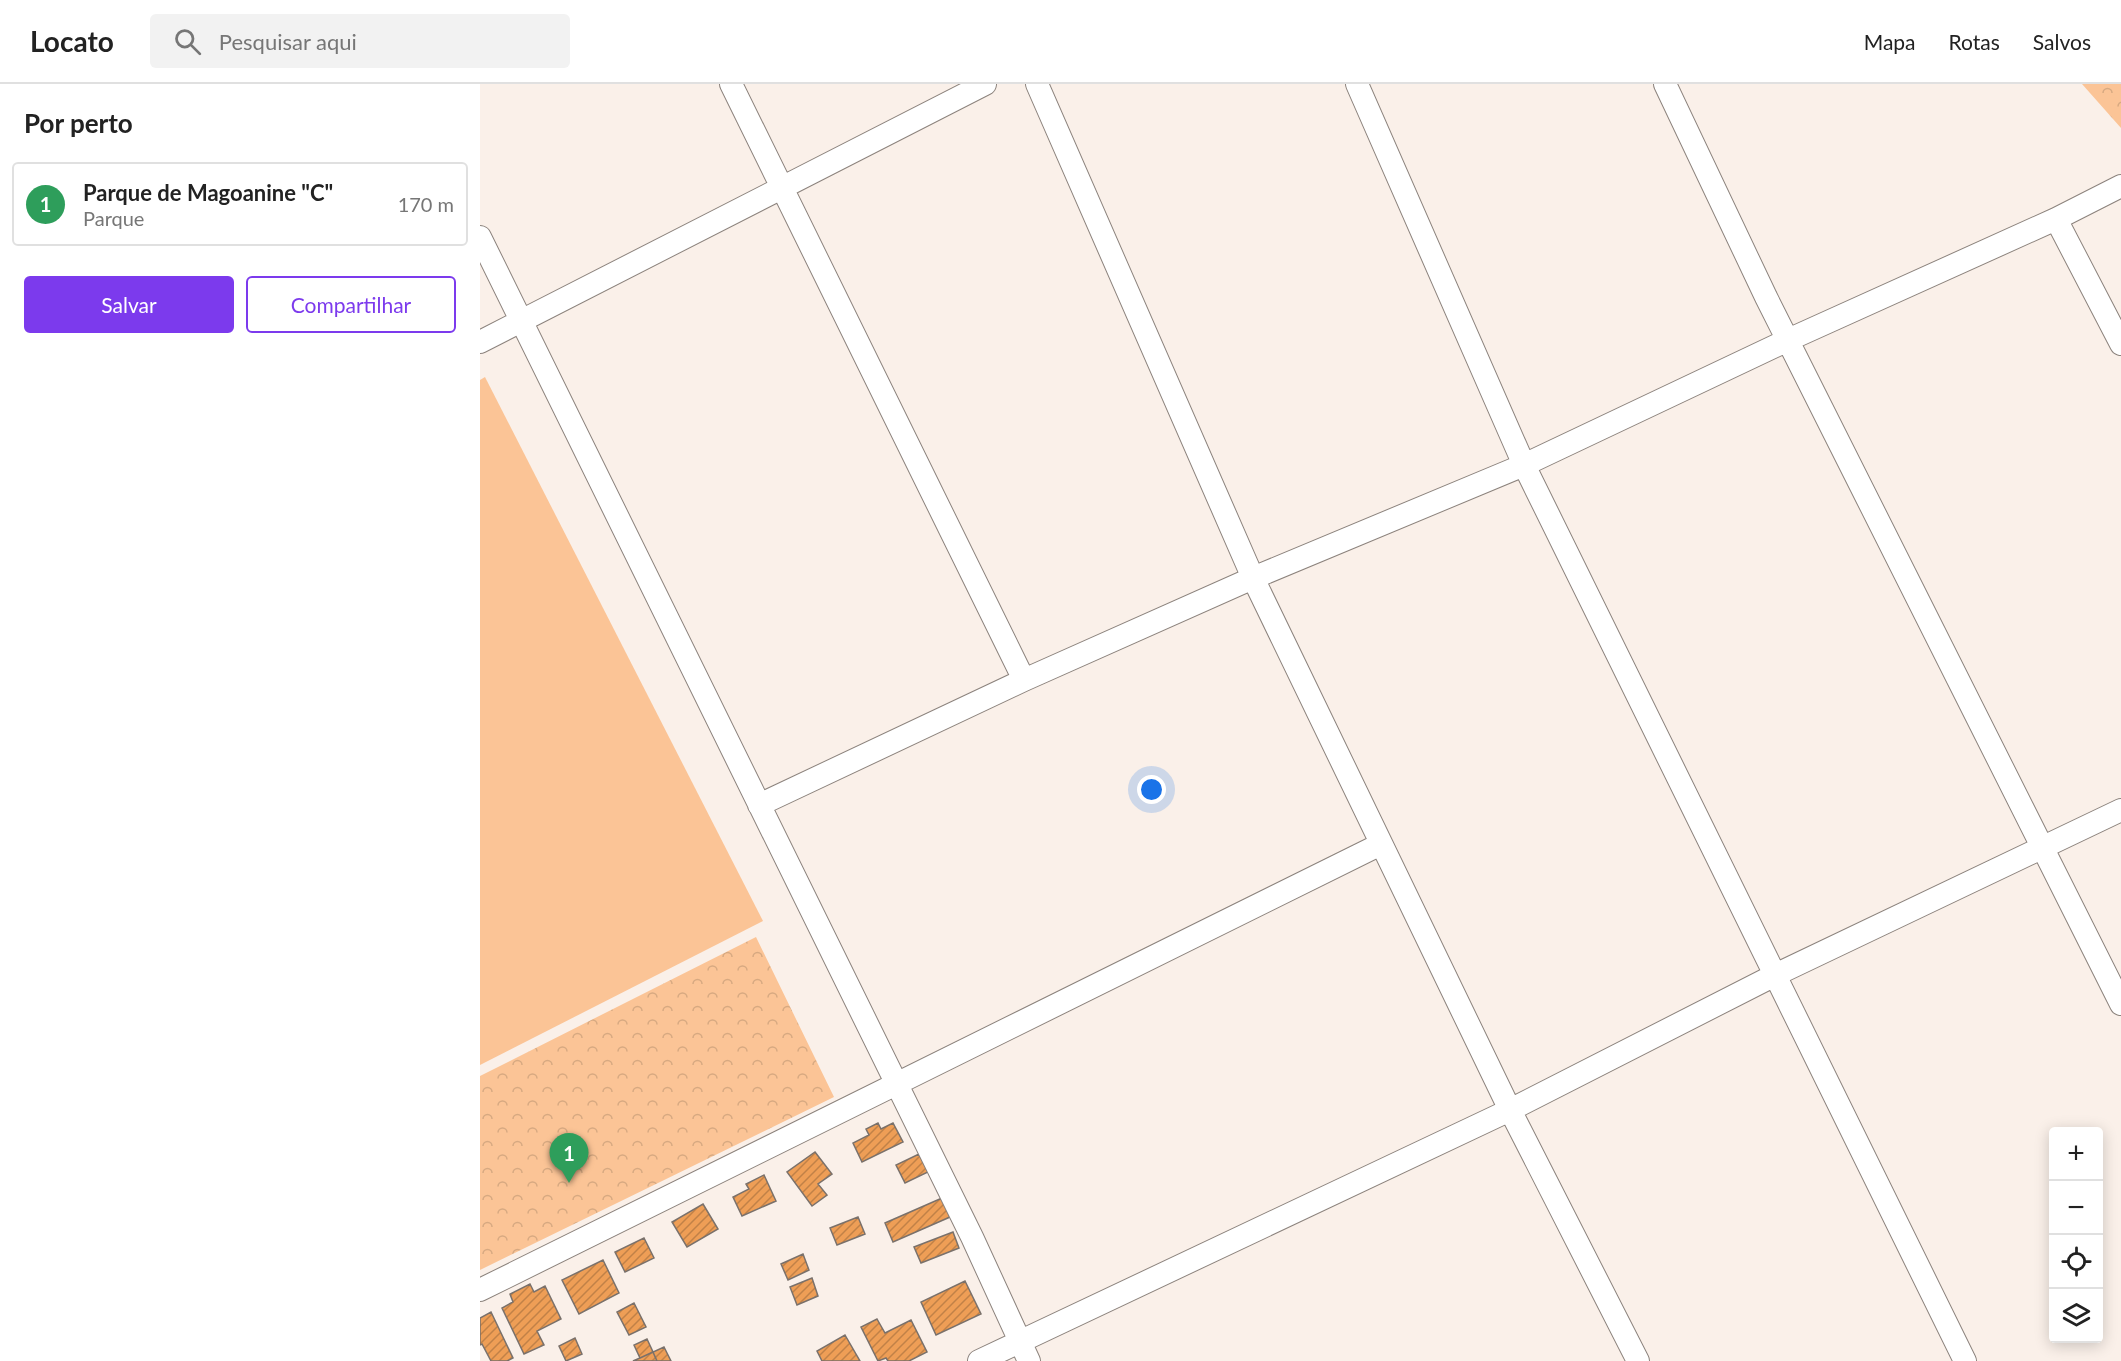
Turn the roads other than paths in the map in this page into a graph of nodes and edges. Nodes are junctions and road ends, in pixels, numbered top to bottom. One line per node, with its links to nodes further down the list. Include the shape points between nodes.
1 (731, 84): 6 (street)
2 (985, 84): 6 (street)
3 (1037, 84): 15 (street)
4 (1357, 84): 14 (street)
5 (1665, 84): 11 (street)
6 (783, 186): 10 (street); 16 (street)
7 (2121, 186): 8 (street)
8 (2056, 219): 11 (street); 13 (street)
9 (480, 237): 10 (street)
10 (520, 320): 12 (street); 17 (street)
11 (1788, 340): 14 (street); 20 (street)
12 (480, 342)
13 (2121, 344)
14 (1524, 465): 15 (street); 21 (street)
15 (1253, 578): 16 (street); 19 (street)
16 (1024, 680): 17 (street)
17 (759, 805): 23 (street)
18 (2121, 810): 20 (street)
19 (1381, 844): 23 (street); 24 (street)
20 (2043, 847): 21 (street); 22 (street)
21 (1775, 975): 24 (street); 29 (street)
22 (2121, 1004)
23 (896, 1086): 25 (street); 26 (street)
24 (1510, 1110): 26 (street); 28 (street)
25 (480, 1290)
26 (1024, 1351): 27 (street)
27 (979, 1361)
28 (1638, 1361)
29 (1965, 1361)

